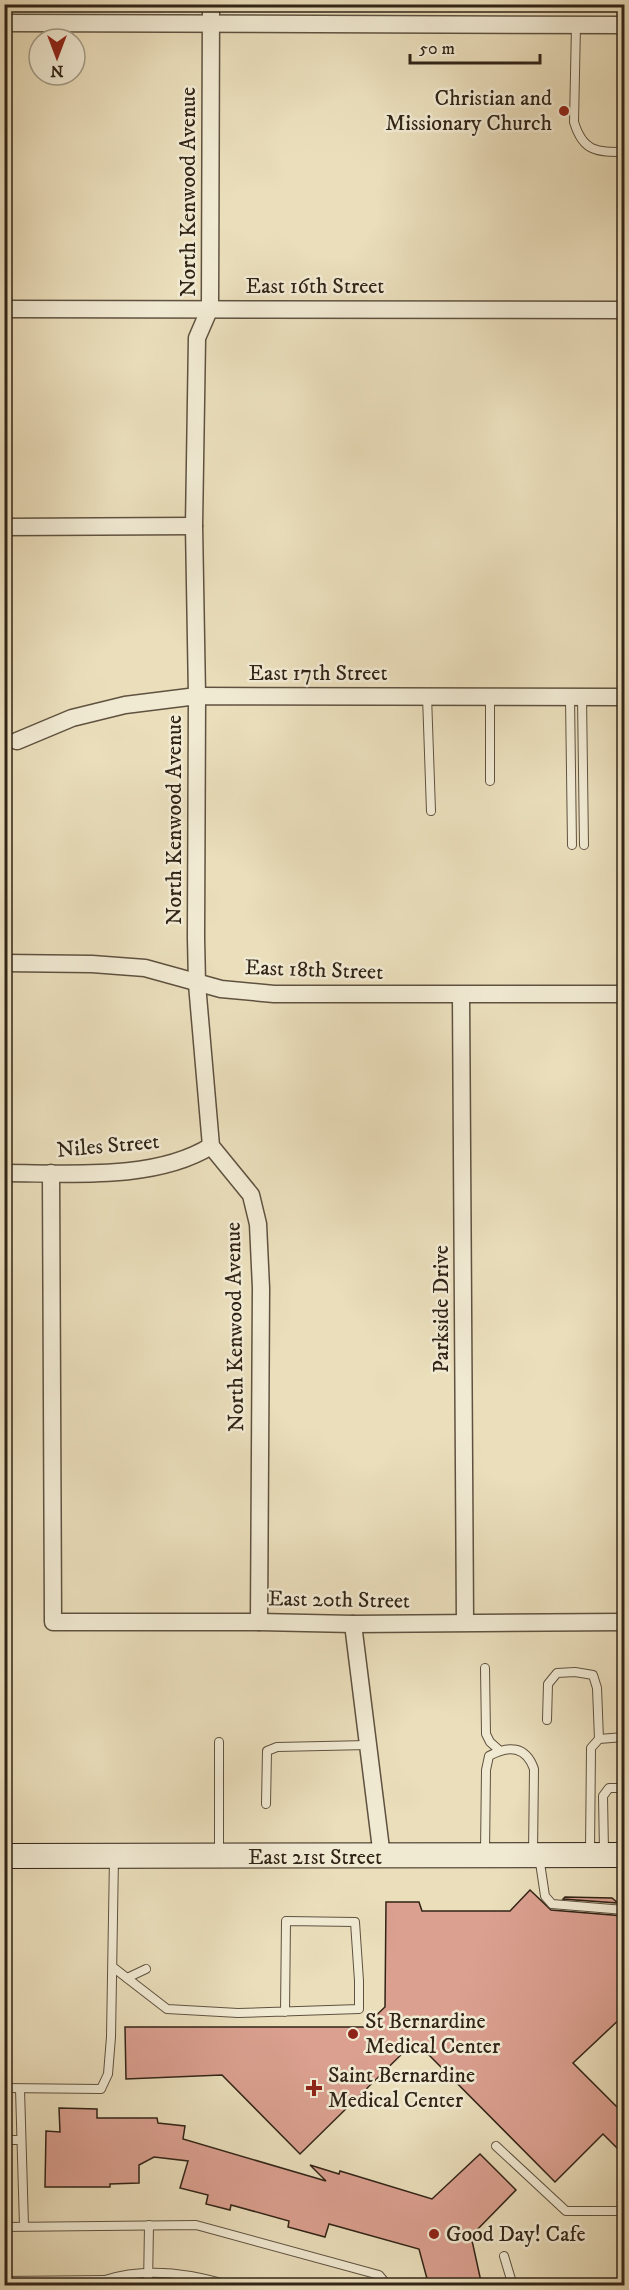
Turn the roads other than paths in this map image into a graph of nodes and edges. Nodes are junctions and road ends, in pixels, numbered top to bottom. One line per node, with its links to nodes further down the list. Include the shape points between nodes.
1 (211, 4): 2 (street, North Kenwood Avenue)
2 (211, 22): 3 (street); 4 (street); 7 (street, North Kenwood Avenue)
3 (4, 23)
4 (576, 25): 5 (street); 6 (lane, via 574,122 584,144 597,152)
5 (624, 25)
6 (624, 152)
7 (210, 308): 8 (street, East 16th Street); 9 (street, East 16th Street); 10 (street, North Kenwood Avenue, via 197,338)
8 (4, 309)
9 (624, 310)
10 (194, 525): 11 (street); 12 (street, North Kenwood Avenue)
11 (4, 527)
12 (197, 696): 13 (street, East 17th Street); 17 (street, East 17th Street, via 125,705 72,718); 23 (street, North Kenwood Avenue)
13 (427, 696): 14 (street, East 17th Street); 19 (lane)
14 (489, 697): 15 (street, East 17th Street); 18 (lane)
15 (576, 697): 16 (street, East 17th Street); 20 (lane); 21 (lane)
16 (624, 698)
17 (17, 741)
18 (489, 781)
19 (431, 811)
20 (572, 845)
21 (584, 846)
22 (4, 963): 23 (street, East 18th Street, via 145,968)
23 (197, 984): 25 (street, East 18th Street, via 274,994); 26 (street, North Kenwood Avenue)
24 (624, 993): 25 (street, East 18th Street)
25 (461, 995): 30 (street, Parkside Drive)
26 (211, 1146): 28 (street, Niles Street, via 166,1166); 29 (street, North Kenwood Avenue, via 251,1195 258,1224)
27 (4, 1173): 28 (street, Niles Street)
28 (51, 1173): 29 (street, East 20th Street, via 53,1622)
29 (259, 1622): 32 (street, East 20th Street)
30 (465, 1622): 31 (street, East 20th Street); 32 (street, East 20th Street)
31 (624, 1622)
32 (353, 1624): 38 (street)
33 (485, 1668): 39 (lane, via 486,1734)
34 (547, 1720): 36 (lane, via 548,1684 557,1673 594,1675)
35 (624, 1737): 36 (lane)
36 (599, 1739): 42 (lane, via 591,1748 591,1806)
37 (219, 1742): 47 (lane)
38 (368, 1745): 41 (lane, via 277,1747 267,1751); 48 (street)
39 (499, 1750): 45 (lane, via 489,1756 486,1770); 46 (lane, via 521,1750 530,1756 534,1769)
40 (624, 1788): 42 (lane, via 609,1788 603,1796)
41 (266, 1804)
42 (606, 1855): 46 (street, East 21st Street)
43 (4, 1856): 44 (street, East 21st Street)
44 (114, 1856): 47 (street, East 21st Street); 50 (lane)
45 (485, 1856): 46 (street, East 21st Street); 48 (street, East 21st Street)
46 (536, 1856): 49 (lane, via 544,1896 552,1904)
47 (219, 1857): 48 (street, East 21st Street)
48 (382, 1857)
49 (624, 1910)
50 (114, 1968): 52 (lane); 55 (lane, via 108,2074 101,2090)
51 (146, 1969): 52 (lane)
52 (127, 1978): 53 (lane, via 167,2009)
53 (285, 2012): 53 (lane, via 359,2009 355,1922 286,1922)
54 (4, 2088): 55 (lane)
55 (20, 2089): 57 (lane)
56 (4, 2140): 57 (lane)
57 (21, 2140): 61 (lane)
58 (496, 2146): 59 (lane, via 566,2211)
59 (624, 2211)
60 (149, 2225): 61 (lane); 64 (lane); 69 (lane, via 196,2225 379,2275)
61 (24, 2226): 62 (lane)
62 (4, 2227)
63 (504, 2256): 70 (lane)
64 (148, 2272): 66 (lane, via 118,2276); 67 (lane); 68 (lane, via 203,2277)
65 (4, 2281): 66 (lane)
66 (104, 2283)
67 (148, 2286)
68 (231, 2286)
69 (388, 2286)
70 (513, 2286)

